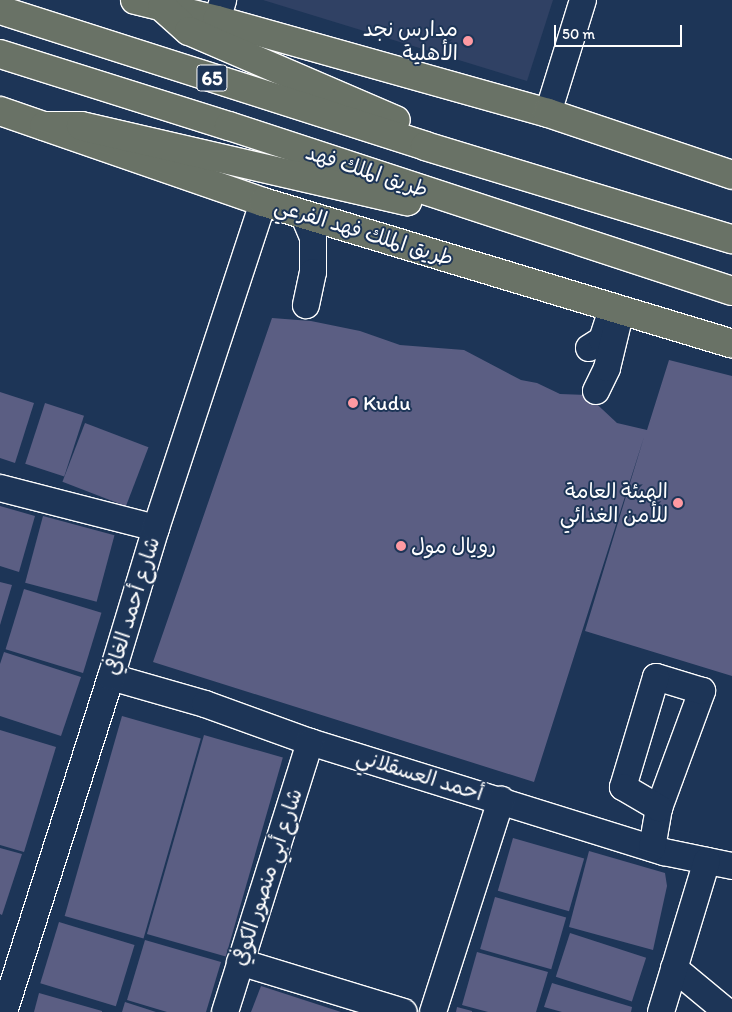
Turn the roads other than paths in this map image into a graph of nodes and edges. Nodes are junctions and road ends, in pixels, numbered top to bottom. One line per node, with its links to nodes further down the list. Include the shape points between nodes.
1 (135, 0): 3 (main road)
2 (583, 0): 8 (street)
3 (162, 7): 5 (main road); 10 (main road, via 189,31 399,121)
4 (0, 10): 10 (main road, طريق الملك فهد / 65)
5 (220, 10): 8 (main road)
6 (0, 54): 12 (main road, طريق الملك فهد / 65)
7 (0, 111): 9 (main road, طريق الملك فهد الفرعي)
8 (548, 113): 11 (main road)
9 (44, 126): 12 (main road, via 81,126 412,202); 13 (main road, طريق الملك فهد الفرعي)
10 (425, 146): 15 (main road, طريق الملك فهد / 65)
11 (732, 175)
12 (441, 196): 16 (main road, طريق الملك فهد / 65)
13 (263, 202): 14 (main road, طريق الملك فهد الفرعي); 23 (street, شارع أحمد الغافي)
14 (302, 214): 17 (street, via 313,237 313,272); 18 (main road, طريق الملك فهد الفرعي)
15 (732, 239)
16 (732, 291)
17 (306, 305)
18 (617, 309): 19 (main road, طريق الملك فهد الفرعي); 20 (street, via 602,340); 21 (street, via 607,368)
19 (732, 344)
20 (589, 348)
21 (596, 390)
22 (0, 488): 23 (street)
23 (156, 528): 24 (street, شارع أحمد الغافي)
24 (111, 677): 25 (street, أحمد العسقلاني, via 205,704); 33 (street, شارع أحمد الغافي)
25 (310, 742): 26 (street, أحمد العسقلاني); 30 (street, شارع أبي منصور الكوفي)
26 (501, 800): 28 (street, أحمد العسقلاني); 36 (street)
27 (659, 808): 27 (street, via 702,691 656,677 623,787); 28 (street)
28 (652, 848): 29 (street, أحمد العسقلاني)
29 (720, 863): 31 (street)
30 (240, 962): 34 (street, شارع أبي منصور الكوفي); 35 (street)
31 (674, 968): 32 (street); 37 (street)
32 (666, 1009)
33 (4, 1012)
34 (225, 1012)
35 (404, 1012)
36 (433, 1012)
37 (727, 1012)

